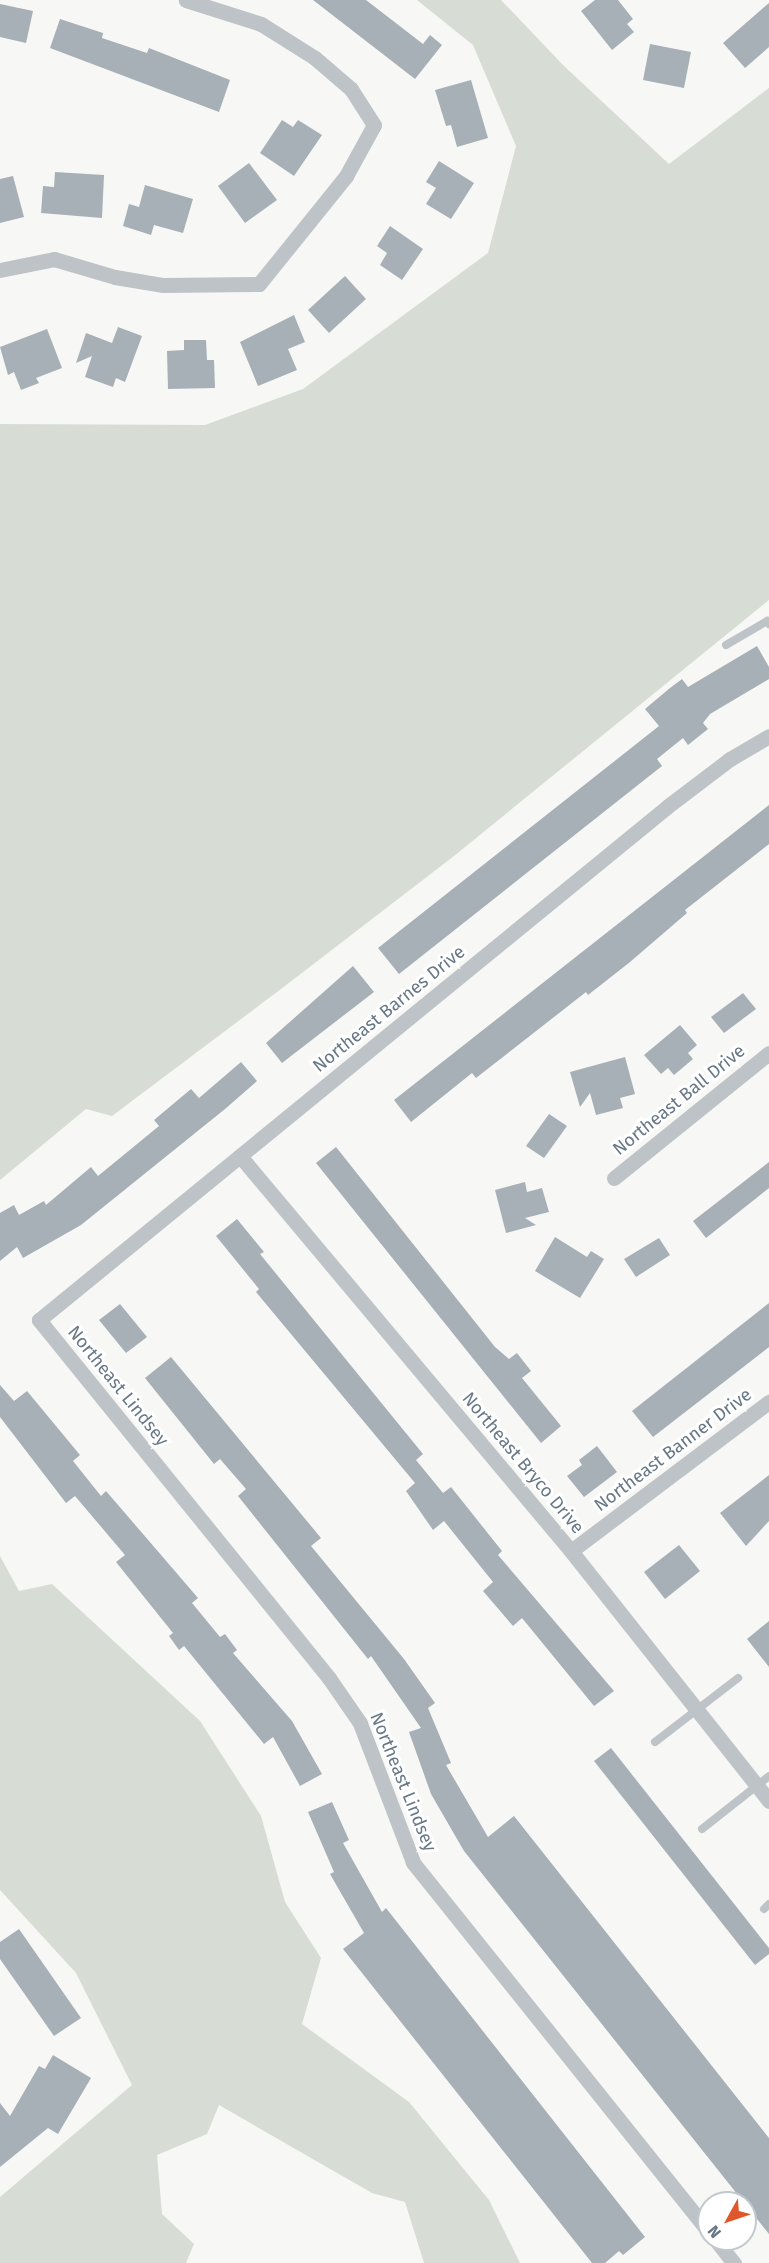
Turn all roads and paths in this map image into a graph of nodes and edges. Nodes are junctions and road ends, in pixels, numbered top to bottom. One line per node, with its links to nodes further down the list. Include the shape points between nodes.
1 (186, 0): 2 (street, via 261,24 315,58 351,89 374,125 346,176 260,284 163,285 115,277 54,259)
2 (0, 270)
3 (768, 621): 4 (lane)
4 (726, 645)
5 (769, 736): 7 (street, Northeast Barnes Drive, via 730,759 668,806)
6 (769, 1053): 8 (street, Northeast Ball Drive)
7 (240, 1156): 9 (street, Northeast Barnes Drive); 11 (street, Northeast Bryco Drive)
8 (614, 1178)
9 (39, 1320): 18 (street, Northeast Lindsey, via 329,1678 360,1723 413,1862)
10 (769, 1402): 11 (street, Northeast Banner Drive)
11 (571, 1551): 13 (street, Northeast Bryco Drive)
12 (738, 1678): 13 (lane)
13 (696, 1710): 14 (lane); 15 (street, Northeast Bryco Drive)
14 (655, 1742)
15 (763, 1781): 16 (street, Northeast Bryco Drive); 17 (lane)
16 (769, 1802)
17 (702, 1828)
18 (697, 2217)
19 (724, 2251): 20 (street)
20 (734, 2263)

